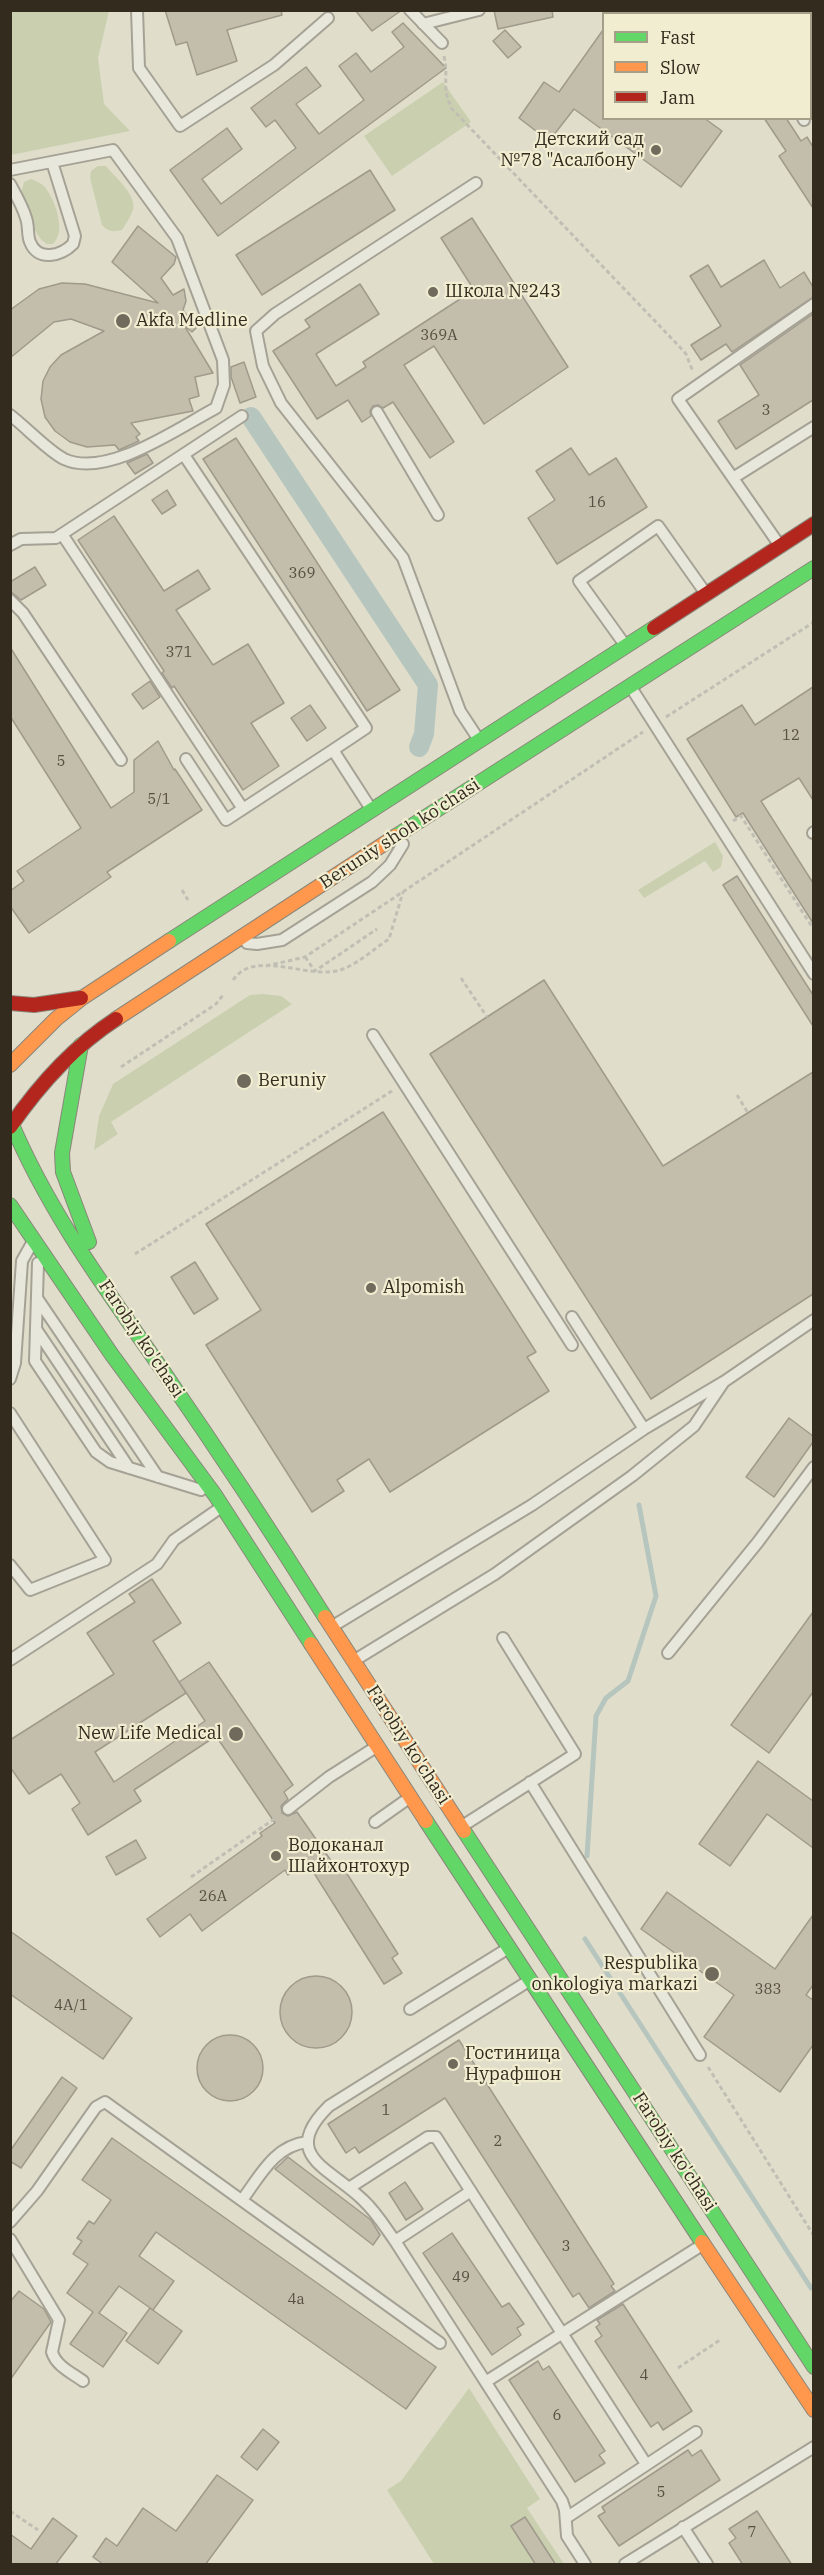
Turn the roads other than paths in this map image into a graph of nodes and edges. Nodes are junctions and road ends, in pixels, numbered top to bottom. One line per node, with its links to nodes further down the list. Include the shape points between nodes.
1 (137, 10): 6 (lane, via 139,68 180,126 274,65)
2 (411, 10): 7 (lane)
3 (479, 10): 7 (lane)
4 (794, 10): 5 (lane)
5 (782, 12)
6 (328, 18)
7 (423, 24): 8 (lane)
8 (442, 43)
9 (52, 162): 10 (lane); 12 (lane, via 75,236 73,244 62,253 44,255 36,250); 15 (lane, via 113,150 177,238 223,360 224,386 216,408 107,462 81,464 64,458)
10 (10, 170)
11 (476, 183): 30 (lane, via 275,314 256,331 263,366 281,403 403,558 460,711)
12 (10, 184)
13 (813, 304): 19 (lane, via 678,399)
14 (377, 412): 20 (lane)
15 (10, 415)
16 (242, 416): 18 (lane)
17 (813, 427): 19 (lane)
18 (184, 455): 22 (lane); 31 (lane, via 366,728)
19 (733, 478): 24 (lane)
20 (438, 515)
21 (813, 524): 24 (main road, Beruniy shoh ko'chasi)
22 (62, 534): 23 (lane, via 56,538 21,539); 34 (lane)
23 (10, 545)
24 (780, 546): 26 (main road, Beruniy shoh ko'chasi)
25 (813, 568): 29 (main road, Beruniy shoh ko'chasi)
26 (706, 594): 28 (main road, Beruniy shoh ko'chasi); 28 (lane, via 658,526 579,582)
27 (10, 600): 33 (lane, via 23,613)
28 (625, 646): 30 (main road, Beruniy shoh ko'chasi)
29 (630, 686): 36 (main road, Beruniy shoh ko'chasi); 38 (lane)
30 (479, 740): 35 (main road, Beruniy shoh ko'chasi)
31 (333, 750): 34 (lane); 35 (lane)
32 (186, 759): 34 (lane, via 226,820)
33 (121, 760)
34 (243, 809)
35 (371, 809): 39 (main road, Beruniy shoh ko'chasi)
36 (416, 822): 37 (main road, Beruniy shoh ko'chasi); 37 (lane, via 390,865 372,882 282,940 257,944)
37 (235, 941): 42 (main road, Beruniy shoh ko'chasi)
38 (813, 974)
39 (82, 998): 40 (main road, via 34,1005); 43 (main road, Beruniy shoh ko'chasi)
40 (10, 1003)
41 (373, 1035): 52 (lane)
42 (81, 1045): 44 (main road, Beruniy shoh ko'chasi, via 44,1081); 47 (main road, via 63,1141 63,1172)
43 (10, 1065)
44 (11, 1124): 47 (main road, Farobiy ko'chasi, via 64,1227)
45 (10, 1205): 46 (main road, Farobiy ko'chasi)
46 (33, 1242): 48 (lane, via 39,1265); 53 (lane, via 22,1261 15,1363); 60 (main road, Farobiy ko'chasi)
47 (100, 1278): 62 (main road, Farobiy ko'chasi, via 240,1483)
48 (37, 1298): 51 (lane); 59 (lane)
49 (572, 1317): 56 (lane)
50 (813, 1320): 54 (lane)
51 (36, 1329): 58 (lane); 58 (lane, via 38,1366 96,1452)
52 (572, 1345)
53 (10, 1379)
54 (725, 1381): 56 (lane); 66 (lane, via 694,1426 632,1476 495,1574)
55 (10, 1413): 61 (lane, via 105,1560 30,1590)
56 (644, 1429): 62 (lane, via 532,1505)
57 (813, 1467): 64 (lane)
58 (129, 1468): 59 (lane)
59 (158, 1477): 60 (lane)
60 (219, 1501): 62 (main road, Farobiy ko'chasi); 65 (lane, via 174,1540 157,1564)
61 (10, 1565)
62 (321, 1633): 66 (main road, Farobiy ko'chasi); 66 (main road, Farobiy ko'chasi)
63 (503, 1638): 68 (lane, via 575,1754)
64 (668, 1653)
65 (10, 1660)
66 (343, 1668): 67 (main road, Farobiy ko'chasi); 72 (main road, Farobiy ko'chasi)
67 (378, 1746): 69 (main road, Farobiy ko'chasi); 70 (lane)
68 (530, 1782): 72 (lane); 76 (lane)
69 (411, 1797): 71 (lane); 73 (main road, Farobiy ko'chasi)
70 (288, 1809)
71 (375, 1822)
72 (461, 1826): 73 (main road, Farobiy ko'chasi)
73 (520, 1941): 74 (main road, Farobiy ko'chasi); 75 (lane); 87 (main road, Farobiy ko'chasi)
74 (530, 1980): 77 (lane, via 329,2106 311,2126); 84 (main road, Farobiy ko'chasi)
75 (410, 2008)
76 (700, 2055)
77 (307, 2142): 78 (lane, via 321,2168); 80 (lane, via 292,2144 282,2151)
78 (350, 2188): 79 (lane, via 431,2136 439,2141); 83 (lane, via 375,2212)
79 (471, 2190): 83 (lane); 85 (lane)
80 (242, 2200): 81 (lane, via 105,2102 96,2107 23,2210); 86 (lane)
81 (10, 2222)
82 (10, 2239): 90 (lane, via 59,2320 53,2357)
83 (394, 2241): 91 (lane)
84 (705, 2243): 85 (lane); 88 (main road, Farobiy ko'chasi)
85 (563, 2335): 91 (lane); 95 (lane)
86 (440, 2343)
87 (809, 2348): 88 (lane); 89 (main road, Farobiy ko'chasi)
88 (783, 2364): 92 (main road, Farobiy ko'chasi)
89 (813, 2367)
90 (83, 2380)
91 (487, 2381): 96 (lane, via 562,2501)
92 (813, 2410)
93 (696, 2432): 95 (lane)
94 (813, 2447): 97 (lane)
95 (646, 2464): 96 (lane)
96 (566, 2518): 98 (lane, via 567,2536)
97 (683, 2527): 99 (lane); 100 (lane)
98 (585, 2565)
99 (625, 2565)
100 (707, 2565)

